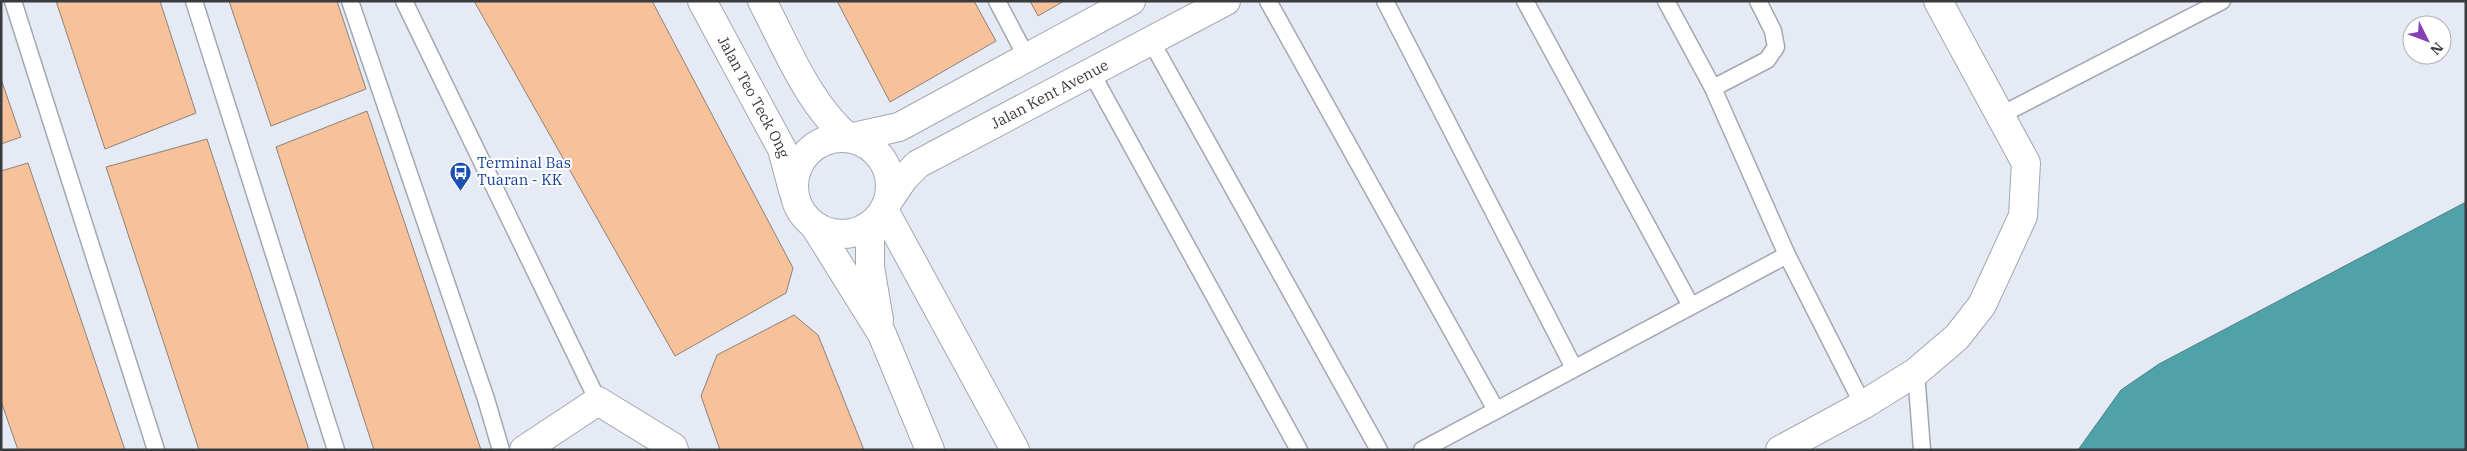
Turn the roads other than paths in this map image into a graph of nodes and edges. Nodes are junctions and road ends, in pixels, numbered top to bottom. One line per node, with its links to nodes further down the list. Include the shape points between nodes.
1 (13, 1): 34 (lane)
2 (194, 1): 35 (lane)
3 (350, 1): 36 (lane)
4 (404, 1): 31 (lane)
5 (702, 1): 23 (street, Jalan Teo Teck Ong, via 782,149)
6 (762, 1): 22 (street, via 815,100 832,123)
7 (997, 1): 18 (lane)
8 (1131, 1): 18 (street)
9 (1268, 1): 33 (lane)
10 (1385, 1): 29 (lane)
11 (1525, 1): 27 (lane)
12 (1666, 1): 20 (lane)
13 (1758, 1): 20 (lane, via 1773,31 1776,47 1767,60)
14 (1938, 1): 21 (street)
15 (2222, 1): 21 (lane)
16 (1212, 4): 17 (street, Jalan Kent Avenue)
17 (1151, 41): 19 (street, Jalan Kent Avenue); 42 (lane)
18 (1027, 58): 22 (street, via 899,127)
19 (1091, 72): 24 (street, Jalan Kent Avenue, via 918,164); 41 (lane)
20 (1713, 88): 26 (lane)
21 (2001, 115): 30 (street, via 2026,163 2023,216 1982,305 1957,337)
22 (849, 138): 23 (street, via 829,140 804,157 795,176); 24 (street, via 866,145 880,157 890,179 890,191)
23 (795, 196): 25 (street, via 802,213)
24 (880, 213): 25 (street, via 856,233 841,235); 28 (street, via 870,267); 40 (street)
25 (814, 225): 28 (street)
26 (1786, 255): 27 (lane); 32 (lane)
27 (1691, 306): 29 (lane)
28 (882, 334): 39 (street)
29 (1574, 368): 33 (lane)
30 (1916, 372): 32 (street); 45 (lane)
31 (598, 401): 37 (street); 38 (street)
32 (1863, 405): 44 (street)
33 (1496, 410): 43 (lane)
34 (156, 450)
35 (336, 450)
36 (501, 450)
37 (524, 450)
38 (674, 450)
39 (930, 450)
40 (1014, 450)
41 (1299, 450)
42 (1379, 450)
43 (1422, 450)
44 (1780, 450)
45 (1922, 450)

